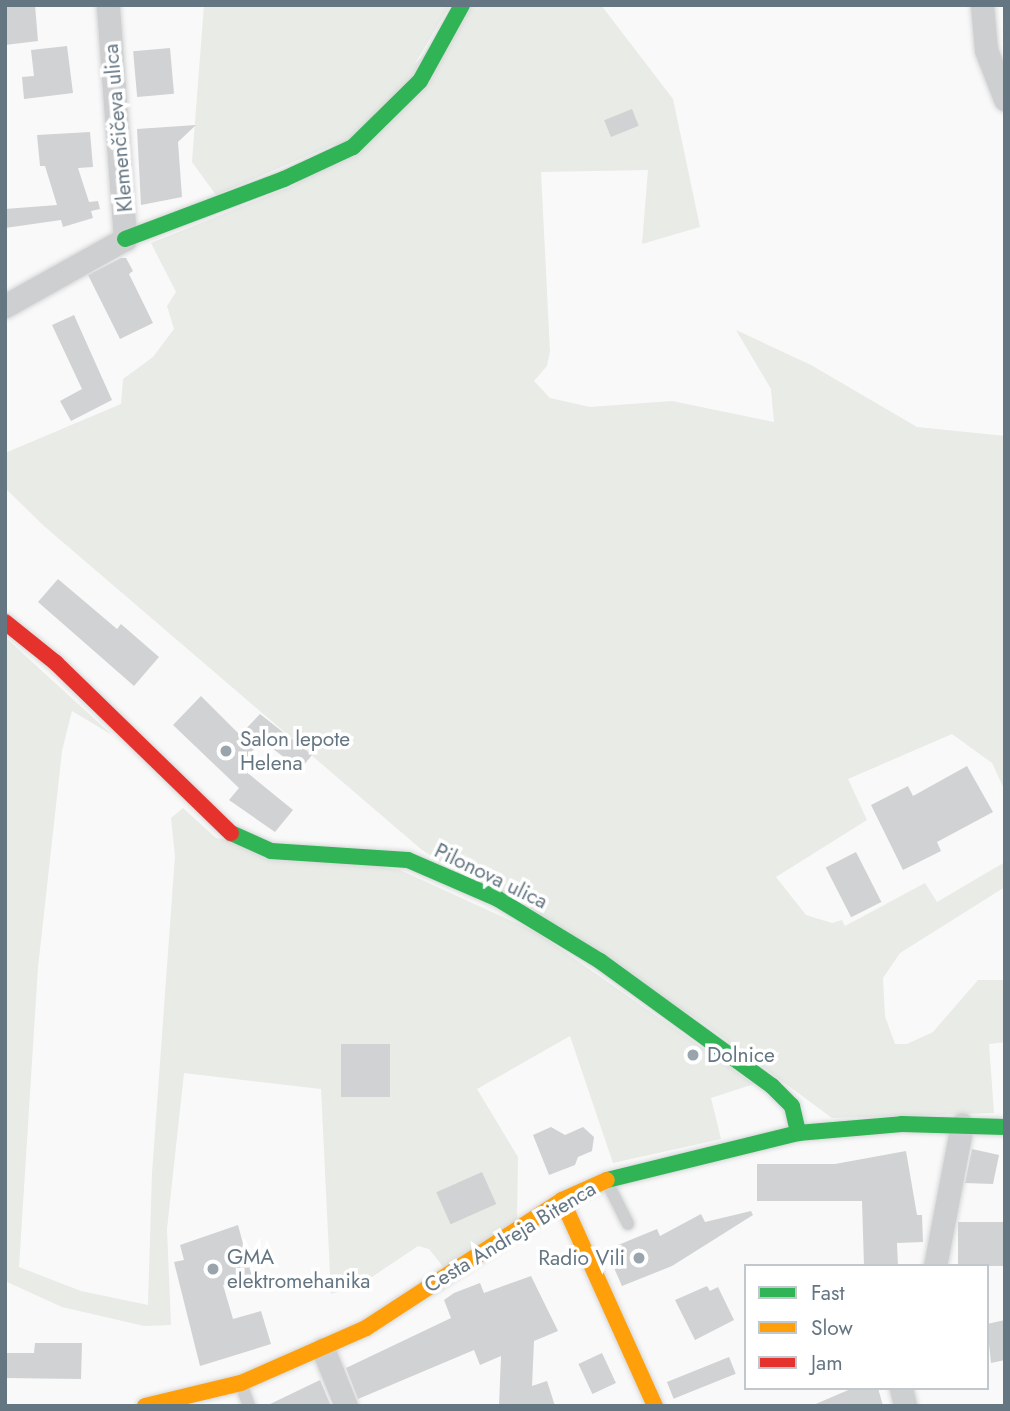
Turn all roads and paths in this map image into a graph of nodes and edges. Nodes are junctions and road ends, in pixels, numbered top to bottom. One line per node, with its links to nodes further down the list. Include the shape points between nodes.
1 (108, 5): 5 (street, Klemenčičeva ulica)
2 (462, 5): 5 (street, via 420,81 353,147 284,179)
3 (982, 5): 4 (street, via 986,50)
4 (1005, 99)
5 (125, 239): 6 (street, Klemenčičeva ulica)
6 (5, 306)
7 (5, 622): 10 (street, Pilonova ulica, via 56,663 226,831 271,851 408,860 498,899 600,961 772,1086 792,1106)
8 (962, 1125): 9 (street, Cesta Andreja Bitenca); 10 (street, Cesta Andreja Bitenca, via 902,1124); 14 (street)
9 (1005, 1127)
10 (798, 1133): 11 (street, Cesta Andreja Bitenca)
11 (606, 1180): 12 (street, Cesta Andreja Bitenca); 13 (lane)
12 (562, 1200): 15 (street, Cesta Andreja Bitenca, via 366,1328); 21 (street)
13 (628, 1224)
14 (935, 1264)
15 (323, 1349): 16 (street, Cesta Andreja Bitenca); 20 (street)
16 (241, 1383): 17 (street, Cesta Andreja Bitenca); 19 (lane)
17 (201, 1400): 18 (street, Cesta Andreja Bitenca)
18 (145, 1406)
19 (249, 1406)
20 (346, 1406)
21 (655, 1406)

